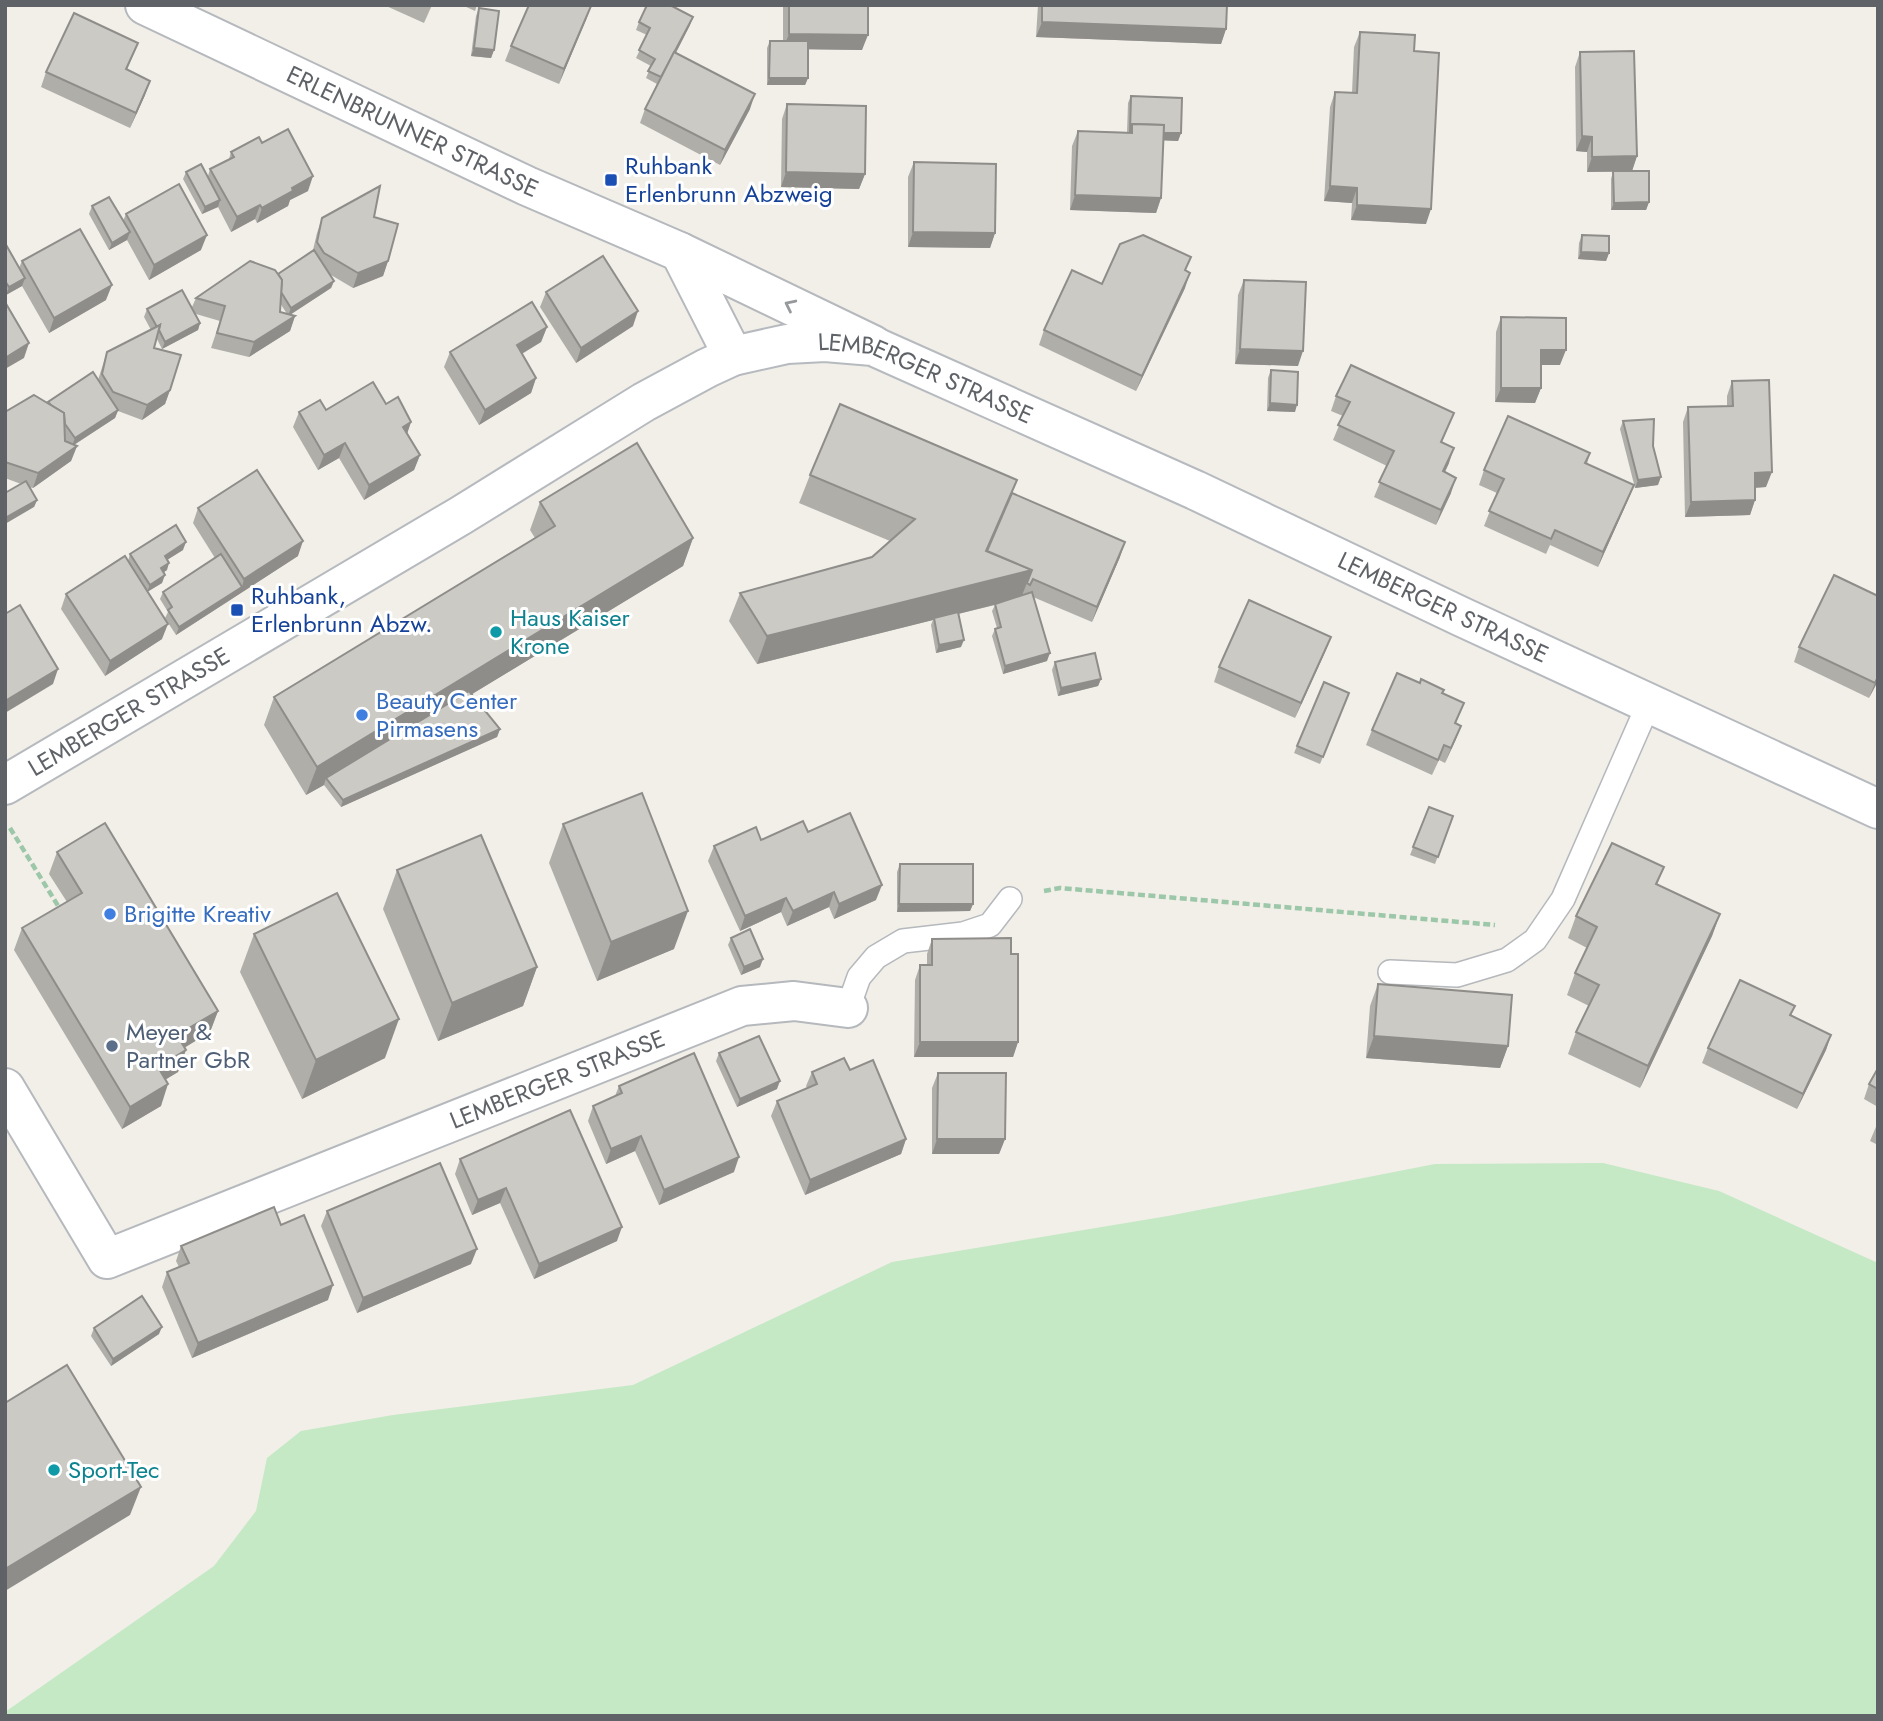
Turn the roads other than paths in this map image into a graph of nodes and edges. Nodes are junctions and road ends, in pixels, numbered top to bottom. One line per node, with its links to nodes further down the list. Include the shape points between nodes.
1 (145, 5): 2 (main road, ERLENBRUNNER STRASSE, via 527,186)
2 (680, 252): 3 (main road, ERLENBRUNNER STRASSE, one-way to 2); 4 (main road)
3 (873, 346): 4 (main road, LEMBERGER STRASSE, via 787,344); 5 (main road, LEMBERGER STRASSE, via 1195,490)
4 (733, 356): 6 (main road, LEMBERGER STRASSE, via 644,402)
5 (1649, 703): 7 (main road, LEMBERGER STRASSE); 9 (lane, via 1563,899 1535,940 1507,960 1457,975)
6 (5, 785)
7 (1878, 809)
8 (1010, 900): 10 (lane, via 990,925 963,934 903,941 876,957 859,977)
9 (1390, 972)
10 (848, 1008): 11 (main road, LEMBERGER STRASSE, via 794,1001 742,1006 107,1259)
11 (5, 1088)

